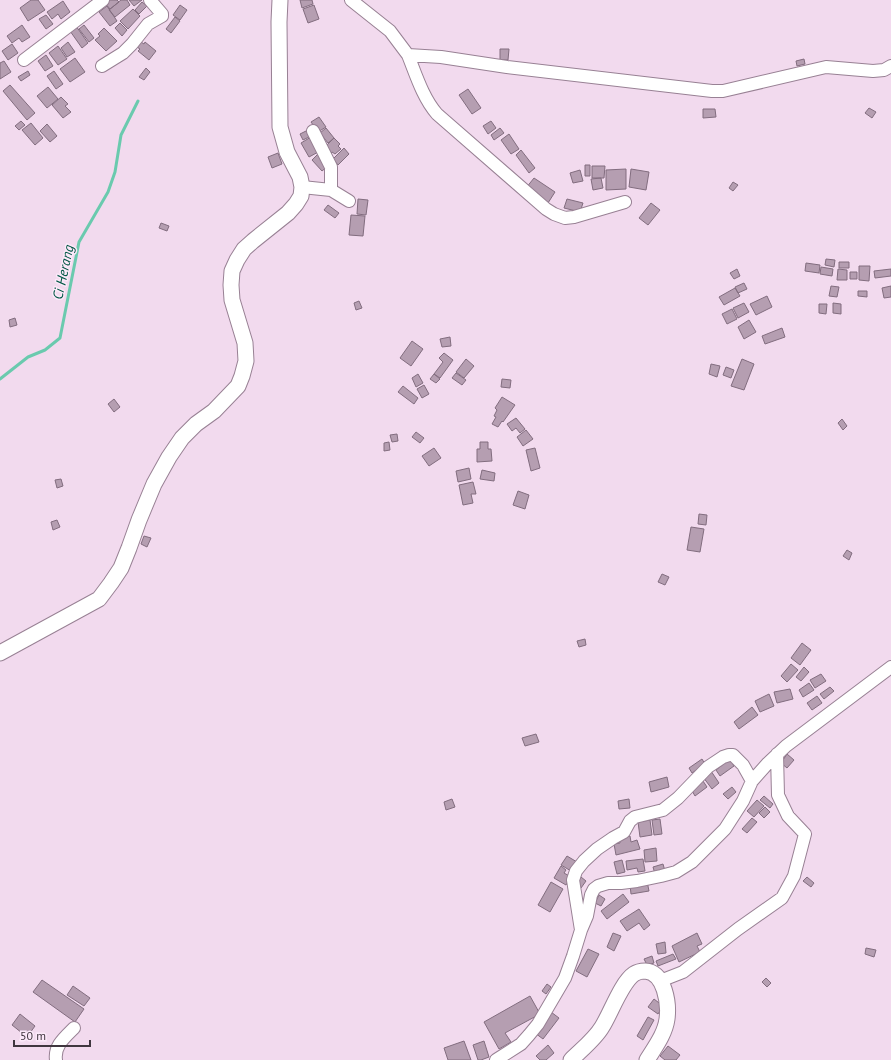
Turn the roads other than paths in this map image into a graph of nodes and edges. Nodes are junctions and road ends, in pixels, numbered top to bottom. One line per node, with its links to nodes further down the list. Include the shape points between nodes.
1 (103, 0): 6 (street)
2 (150, 0): 7 (street, via 162,16 148,24 123,53)
3 (280, 0): 10 (main road, via 280,127)
4 (351, 0): 5 (street, via 390,31)
5 (408, 55): 8 (street, via 712,91 723,91 826,67 873,71); 13 (street, via 432,108 546,209 565,218)
6 (24, 60)
7 (102, 66)
8 (891, 66)
9 (313, 131): 11 (street, via 331,167)
10 (302, 188): 11 (street); 14 (main road, via 296,204 244,249 232,271 232,300 245,343 246,361 238,386 182,438 168,457 154,484 121,568 111,584 98,599)
11 (331, 190): 12 (street)
12 (348, 202)
13 (625, 202)
14 (0, 653)
15 (891, 667): 16 (street)
16 (777, 754): 17 (street); 19 (street, via 778,795 788,816 805,834 794,876 782,898 683,972)
17 (752, 782): 18 (street, via 725,829 692,862 676,872 637,881 608,883 594,889); 18 (street, via 743,765 733,755 729,755 708,767 664,810 635,816 624,832 597,849 576,871 573,880)
18 (581, 930): 22 (street, via 565,978 538,1024 521,1044)
19 (660, 981): 23 (main road, via 650,972 640,971 634,974 625,984 602,1027); 24 (main road, via 666,996 667,1019 658,1043)
20 (74, 1028): 21 (street, via 62,1039 57,1048)
21 (56, 1060)
22 (496, 1060)
23 (571, 1060)
24 (647, 1060)

